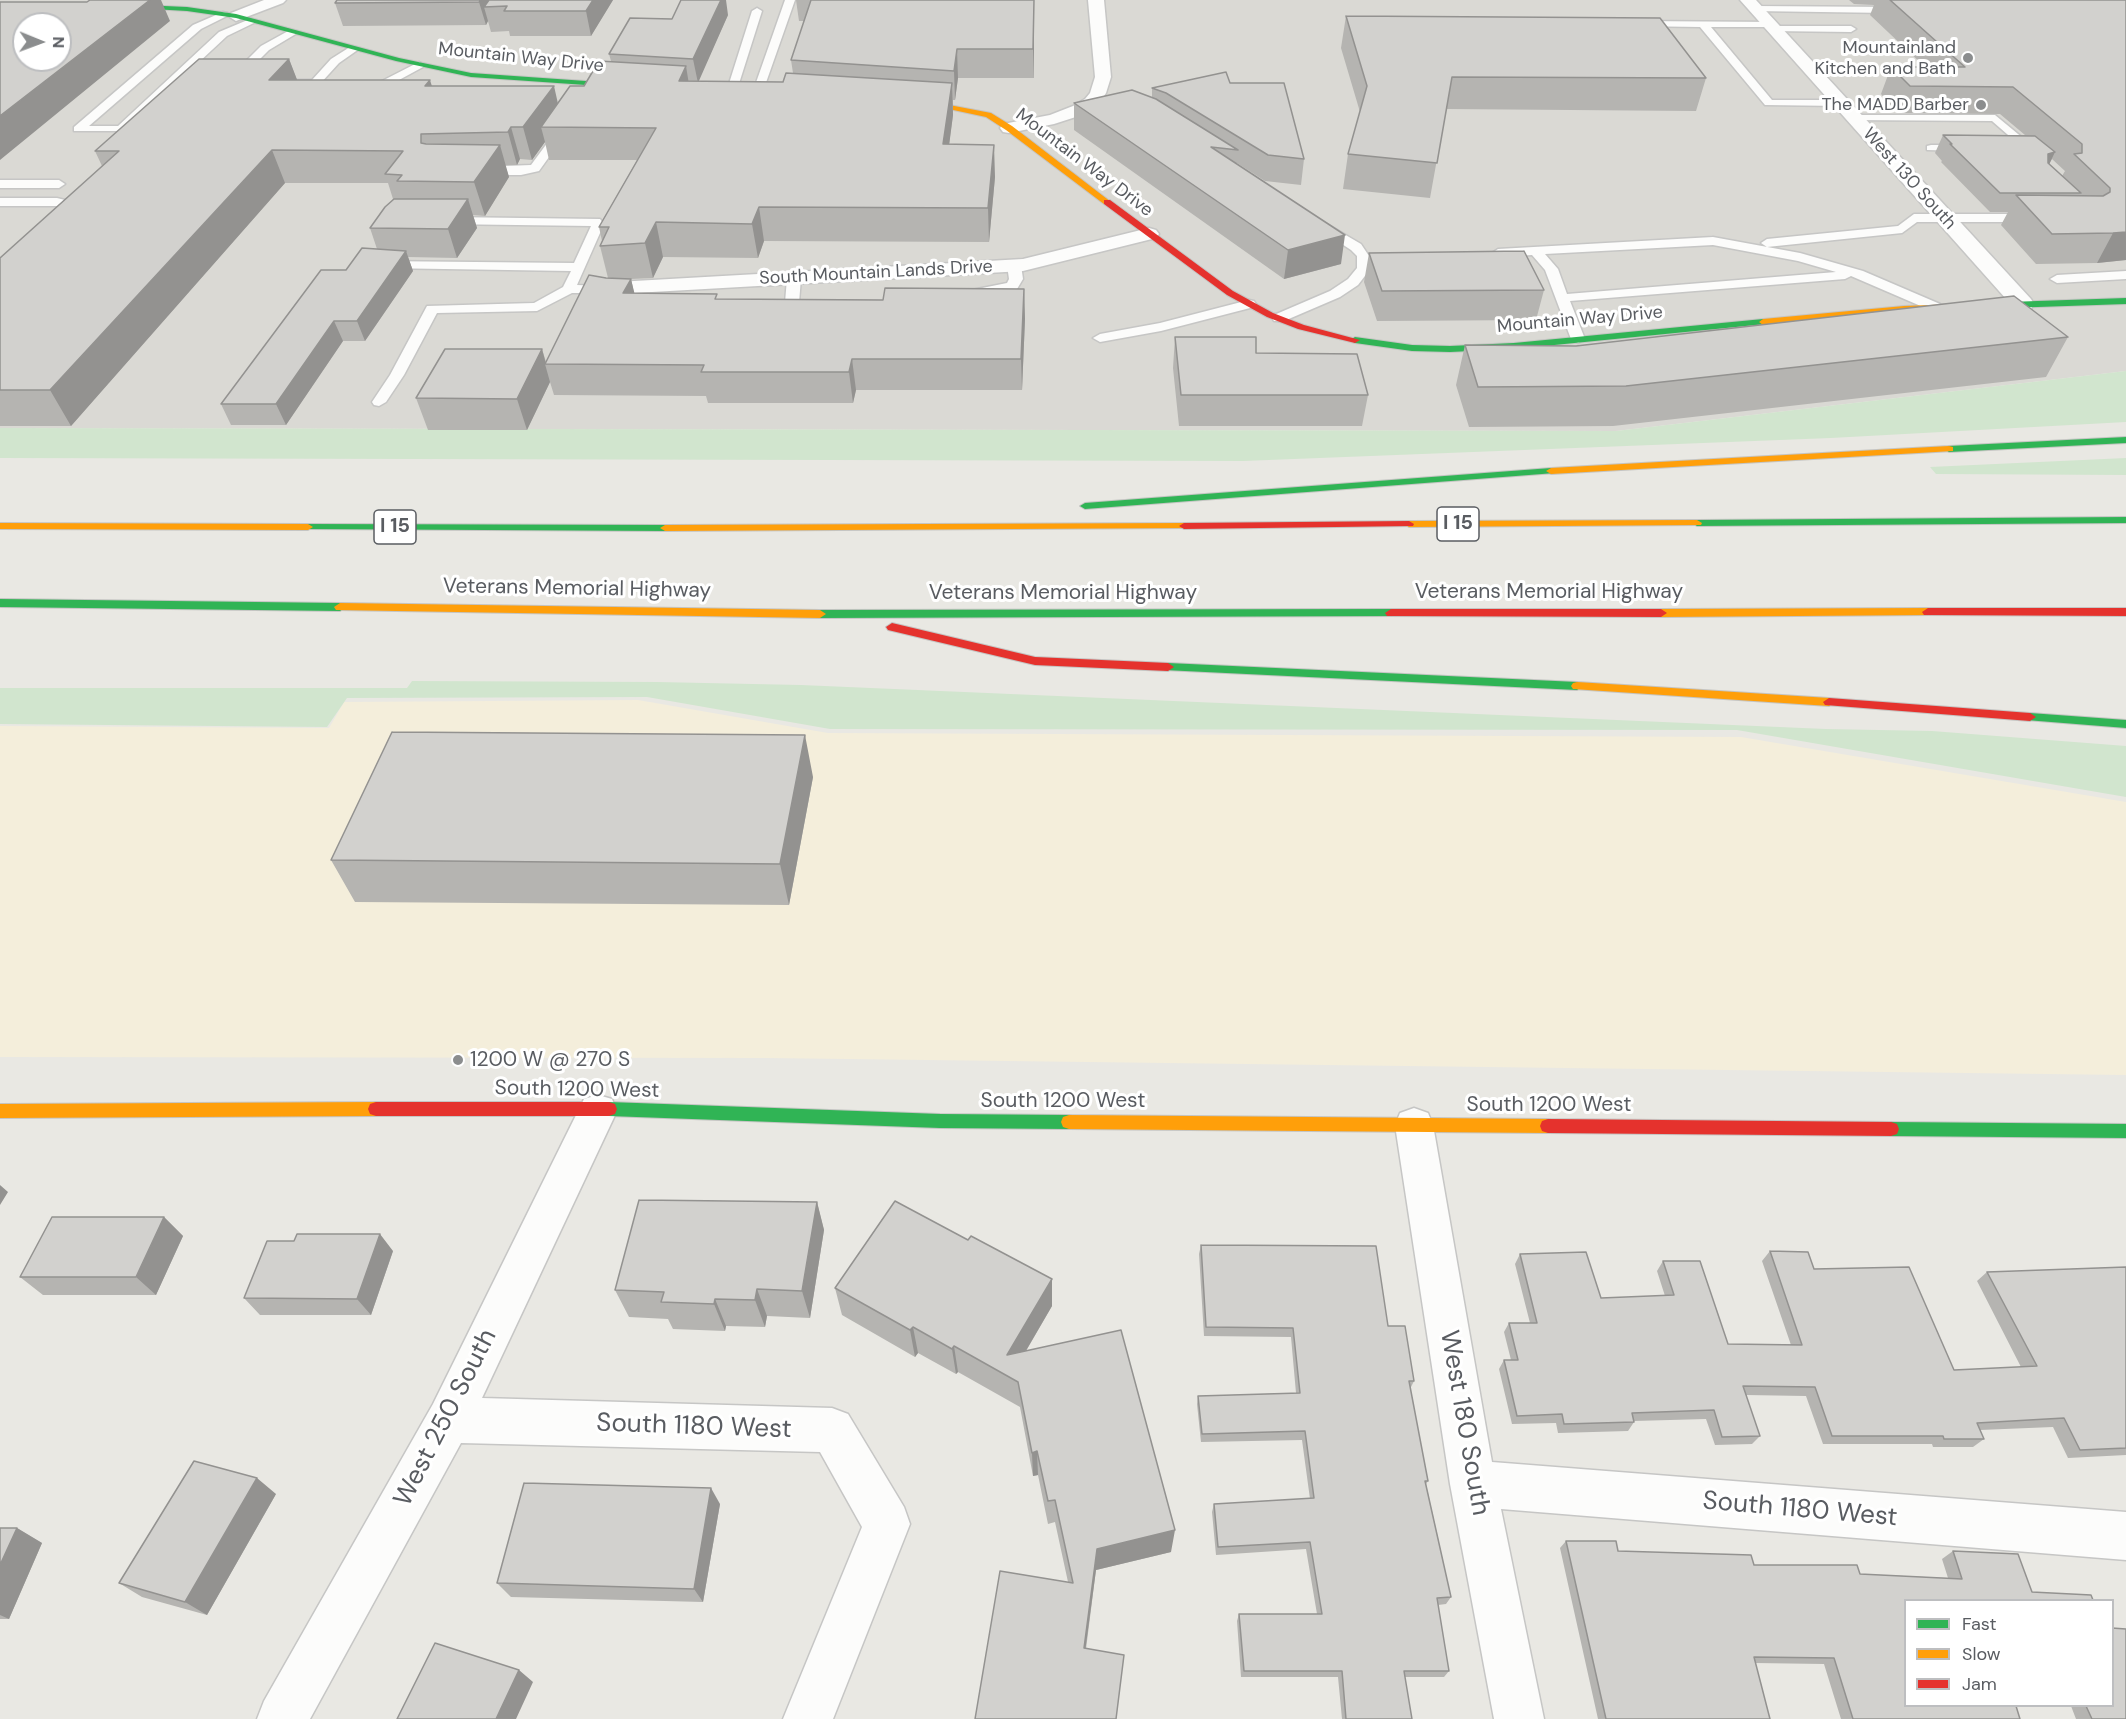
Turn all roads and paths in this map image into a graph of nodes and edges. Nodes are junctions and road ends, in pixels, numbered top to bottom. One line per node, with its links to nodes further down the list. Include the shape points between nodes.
1 (278, 0): 8 (street)
2 (790, 0): 21 (lane)
3 (1096, 0): 28 (street, via 1103,77 1096,104 1054,119)
4 (1752, 4): 7 (lane); 12 (street, West 130 South)
5 (107, 8): 8 (main road, Mountain Way Drive, via 159,6)
6 (757, 10): 20 (lane)
7 (1889, 10)
8 (231, 15): 9 (main road, Mountain Way Drive); 9 (lane, via 197,27 78,129 121,129 223,34)
9 (253, 21): 14 (main road, Mountain Way Drive)
10 (1627, 24): 11 (lane)
11 (1702, 24): 12 (lane); 25 (lane, via 1769,103)
12 (1772, 27): 13 (lane); 25 (street, West 130 South)
13 (1851, 29)
14 (294, 32): 15 (main road, Mountain Way Drive); 17 (lane, via 265,48 230,82)
15 (354, 49): 16 (main road, Mountain Way Drive); 18 (lane, via 335,61 315,83)
16 (419, 65): 19 (main road, Mountain Way Drive, via 590,88); 23 (lane, via 382,86 384,90)
17 (251, 83)
18 (283, 83)
19 (639, 87)
20 (725, 92): 21 (main road)
21 (757, 94): 22 (main road)
22 (773, 95)
23 (413, 96)
24 (899, 103): 28 (main road, Mountain Way Drive, via 962,108 988,115)
25 (1840, 103): 26 (street, West 130 South)
26 (1854, 118): 32 (lane, via 1995,118); 39 (street, West 130 South)
27 (567, 122): 34 (lane, via 536,168)
28 (1009, 128): 43 (main road, Mountain Way Drive)
29 (1931, 148): 30 (lane)
30 (1975, 148)
31 (2008, 148): 32 (lane)
32 (2030, 149): 33 (lane)
33 (2046, 163)
34 (473, 171)
35 (0, 184): 36 (lane)
36 (59, 184)
37 (0, 202): 42 (lane, via 65,204)
38 (1307, 216): 63 (lane, via 1368,256 1353,282)
39 (1943, 217): 40 (lane); 44 (lane, via 1914,218 1902,229); 61 (street, West 130 South)
40 (2051, 219)
41 (430, 221): 49 (lane, via 596,222)
42 (40, 230)
43 (1149, 234): 48 (street, South Mountain Lands Drive); 60 (main road, Mountain Way Drive)
44 (1744, 246): 46 (lane, via 1713,242); 50 (lane)
45 (375, 251): 49 (lane, via 369,263)
46 (1536, 251): 47 (lane); 57 (lane, via 1551,269)
47 (1488, 253)
48 (1014, 265): 52 (street, South Mountain Lands Drive); 55 (lane, via 1016,279 1012,286)
49 (579, 267): 54 (lane)
50 (1858, 274): 57 (lane); 62 (lane)
51 (2126, 275): 53 (lane)
52 (794, 278): 56 (street, South Mountain Lands Drive); 59 (lane, via 786,303)
53 (2057, 279)
54 (568, 288): 56 (lane); 66 (lane, via 537,307 432,309)
55 (963, 294)
56 (606, 296)
57 (1562, 298): 65 (lane)
58 (2126, 301): 61 (main road, Mountain Way Drive)
59 (807, 303)
60 (1249, 304): 63 (main road, Mountain Way Drive); 64 (lane)
61 (2023, 304): 62 (main road, Mountain Way Drive)
62 (1935, 307): 65 (main road, Mountain Way Drive)
63 (1279, 318): 65 (main road, Mountain Way Drive, via 1337,337 1412,348 1450,349)
64 (1100, 338)
65 (1578, 339)
66 (379, 402)
67 (2126, 441): 68 (main road, via 1625,466)
68 (1076, 507)
69 (993, 513): 72 (main road)
70 (2126, 520): 72 (main road, I 15)
71 (0, 526): 72 (main road, I 15)
72 (790, 528)
73 (0, 603): 75 (main road, Veterans Memorial Highway)
74 (2126, 612): 75 (main road, Veterans Memorial Highway)
75 (838, 614): 76 (main road, via 1035,661 1685,691)
76 (2126, 724)
77 (597, 1110): 78 (main road, South 1200 West); 79 (main road, South 1200 West, via 940,1121); 81 (street, West 250 South)
78 (0, 1111)
79 (1414, 1125): 80 (main road, South 1200 West); 82 (street, West 180 South)
80 (2126, 1131)
81 (449, 1420): 84 (street, West 250 South); 85 (street, South 1180 West, via 832,1430 887,1524)
82 (1473, 1484): 83 (street, South 1180 West); 86 (street, West 180 South)
83 (2126, 1536)
84 (282, 1719)
85 (808, 1719)
86 (1519, 1719)

